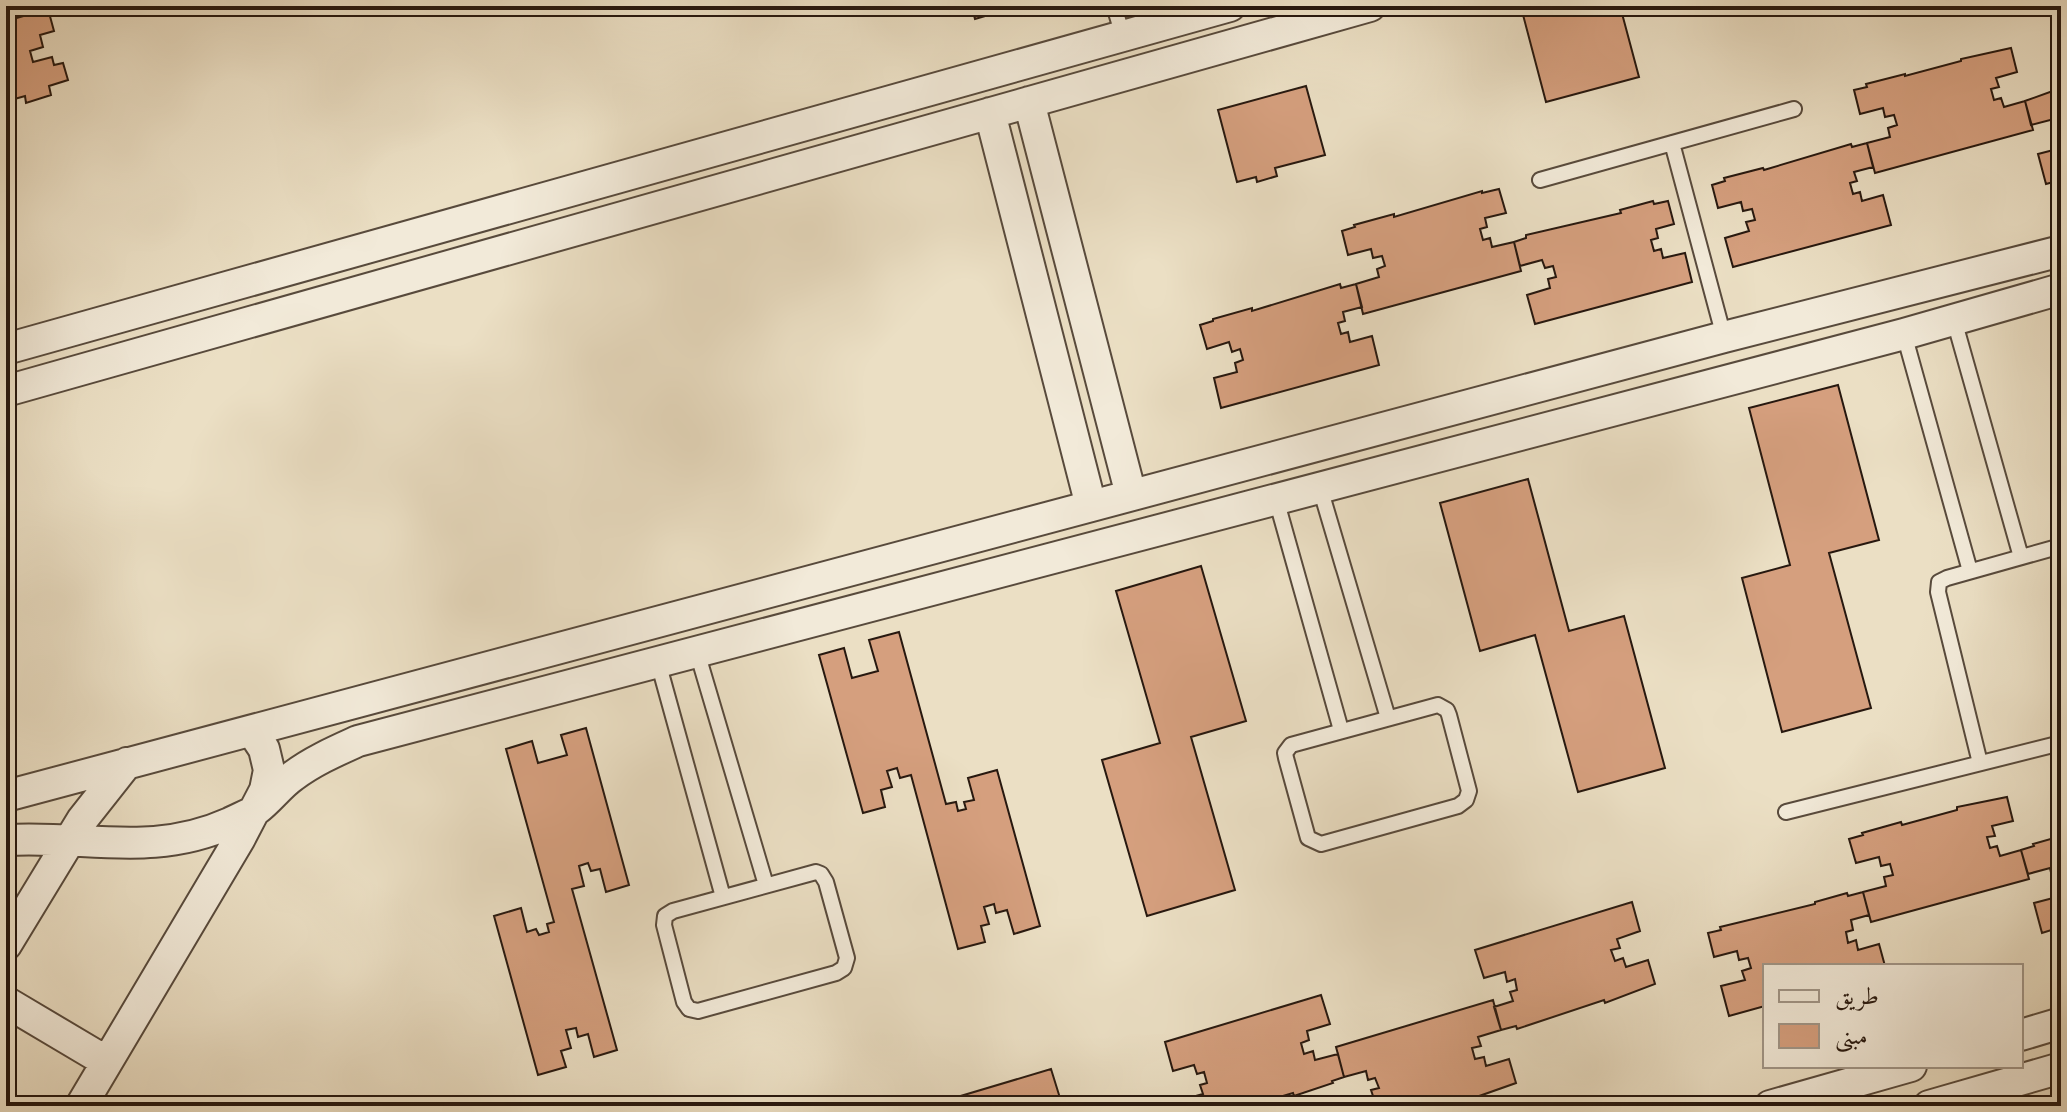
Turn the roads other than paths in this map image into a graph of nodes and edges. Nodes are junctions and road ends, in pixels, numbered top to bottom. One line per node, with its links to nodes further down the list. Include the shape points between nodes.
1 (1114, 6): 4 (lane)
2 (1230, 6): 4 (street)
3 (1370, 6): 5 (street)
4 (1123, 36): 15 (street)
5 (1029, 102): 7 (street); 18 (street)
6 (1794, 109): 8 (lane)
7 (990, 113): 16 (street); 20 (street)
8 (1672, 143): 9 (lane); 14 (lane)
9 (1540, 180)
10 (2061, 251): 14 (street)
11 (2061, 289): 12 (street)
12 (1954, 320): 13 (street); 22 (lane)
13 (1904, 334): 17 (street); 23 (lane)
14 (1724, 337): 18 (street)
15 (6, 349)
16 (6, 391)
17 (1320, 488): 19 (street); 26 (lane)
18 (1131, 495): 20 (street)
19 (1276, 499): 24 (street); 27 (lane)
20 (1091, 506): 28 (street)
21 (2061, 546): 22 (lane)
22 (2021, 557): 23 (lane)
23 (1970, 571): 31 (lane, via 1942,579 1937,587)
24 (697, 652): 25 (street); 37 (lane)
25 (658, 662): 33 (street, via 358,741 292,776); 38 (lane)
26 (1388, 718): 27 (lane); 27 (lane, via 1438,705 1447,710 1469,791 1466,800 1316,844 1306,834 1285,753 1291,745)
27 (1341, 730)
28 (252, 731): 30 (street); 33 (street, via 269,770)
29 (2061, 743): 31 (lane)
30 (127, 763): 32 (street); 36 (street)
31 (1980, 763): 34 (lane)
32 (6, 796)
33 (256, 810): 36 (street, via 164,842); 43 (street)
34 (1786, 812)
35 (6, 840): 36 (street)
36 (69, 840): 39 (street)
37 (766, 885): 38 (lane); 38 (lane, via 821,874 846,954 844,968 694,1011 684,1002 663,921 668,912)
38 (723, 897)
39 (6, 945)
40 (6, 1002): 43 (street)
41 (2061, 1023): 42 (street)
42 (2023, 1034)
43 (107, 1062): 46 (street)
44 (1904, 1068): 47 (street)
45 (2061, 1068): 48 (street)
46 (81, 1106)
47 (1770, 1106)
48 (1929, 1106)

